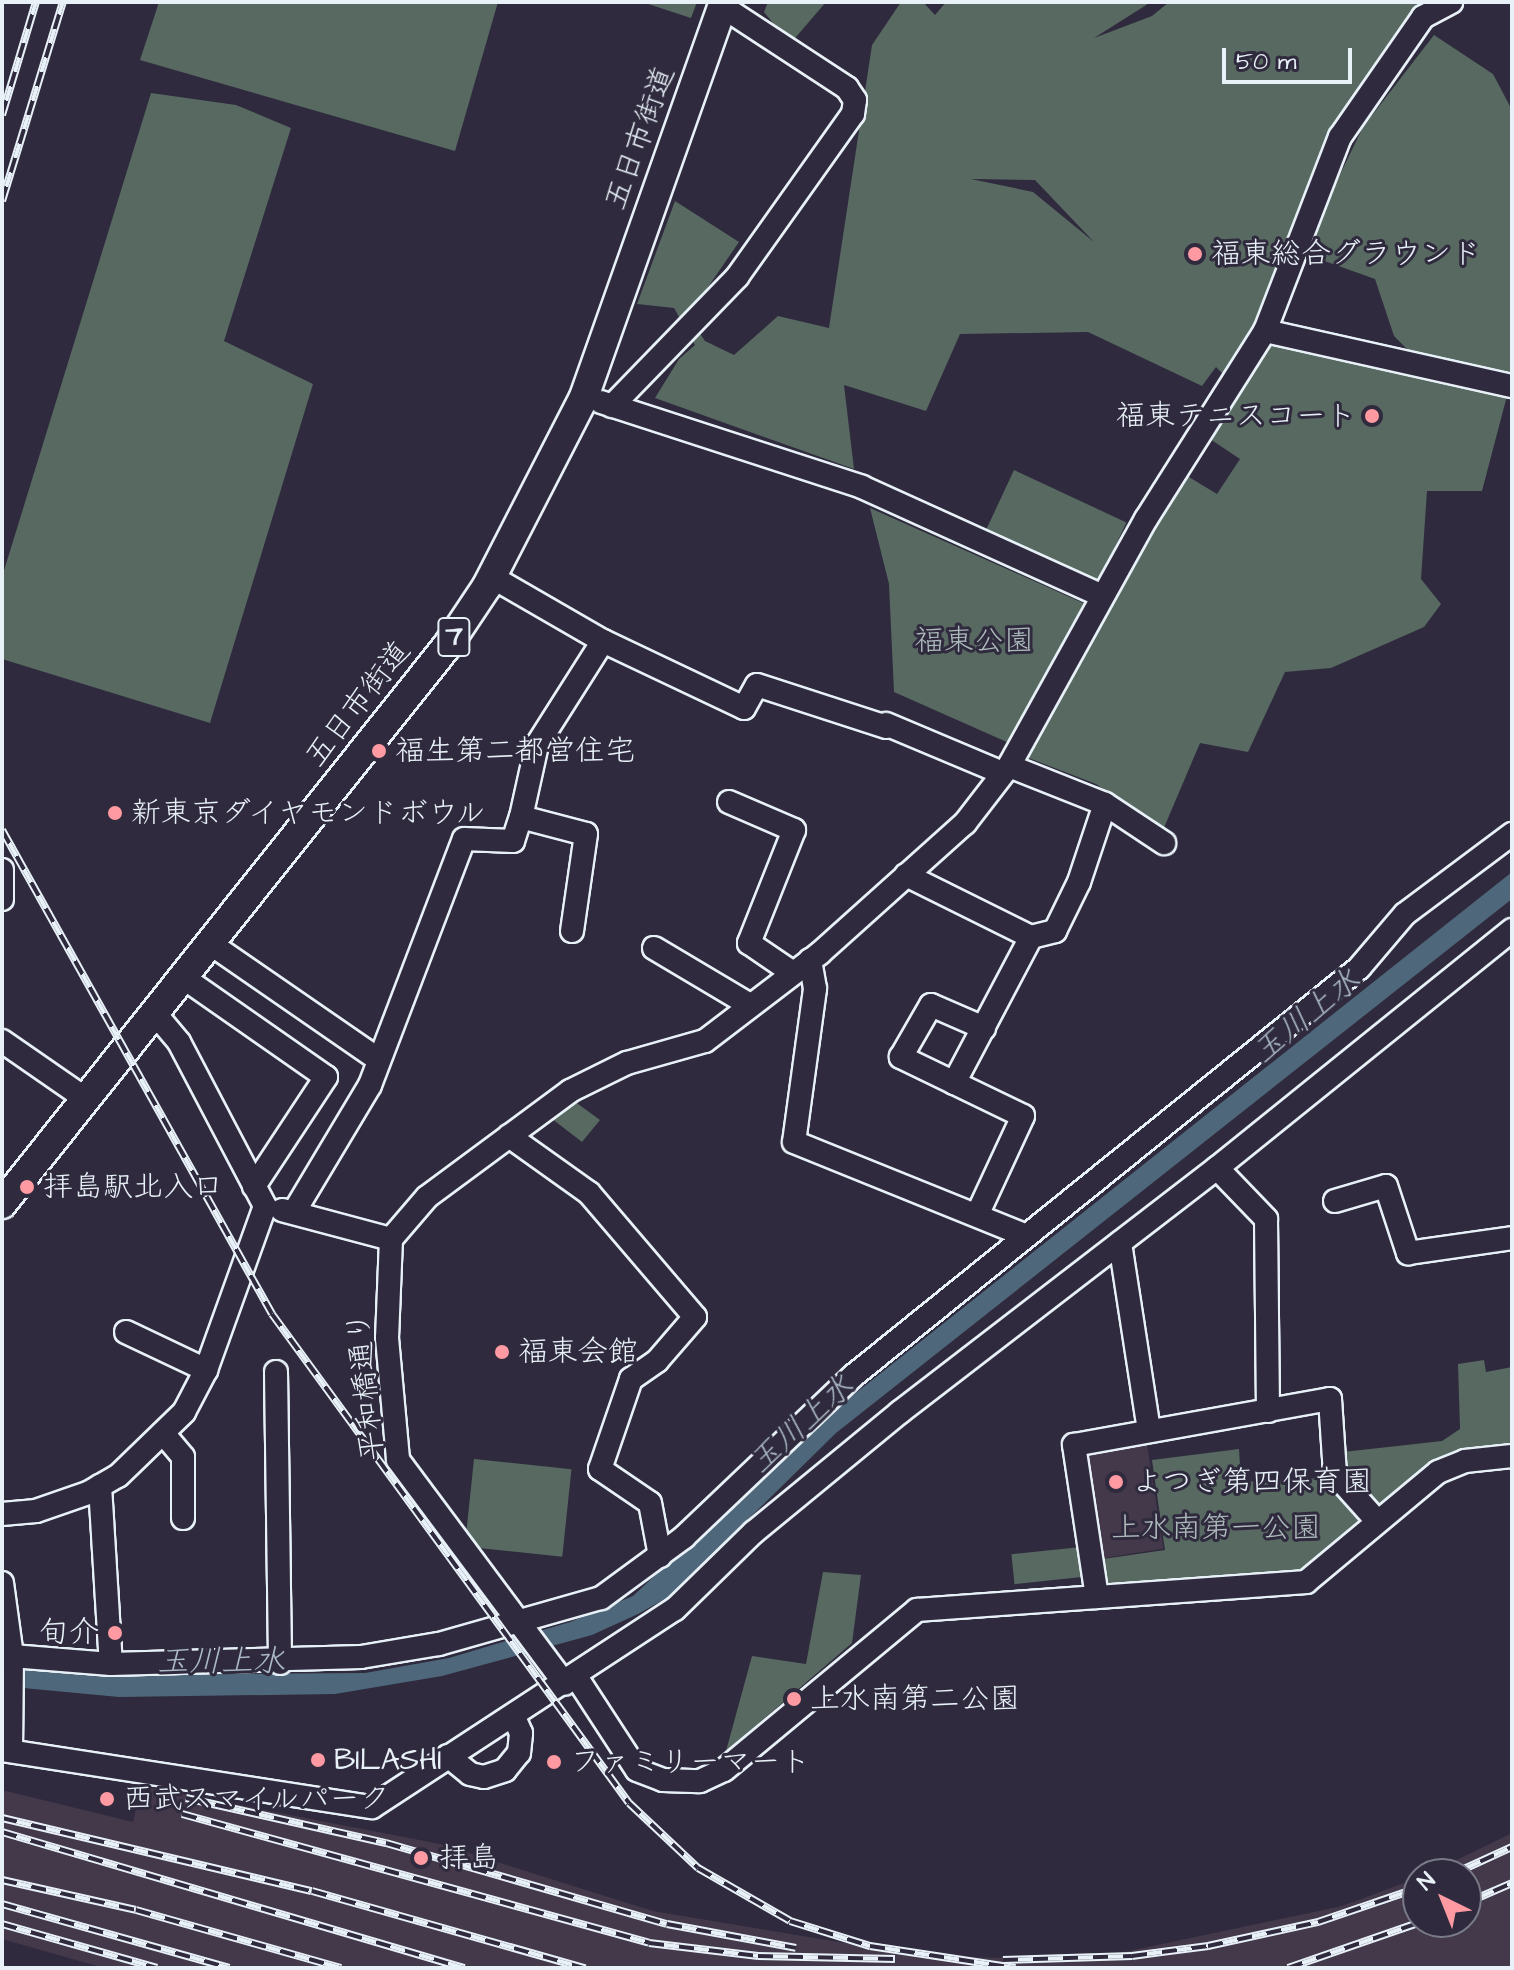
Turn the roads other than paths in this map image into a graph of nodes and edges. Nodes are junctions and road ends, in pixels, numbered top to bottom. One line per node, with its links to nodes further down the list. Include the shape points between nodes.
1 (1451, 2): 3 (street, via 1423,17 1340,137)
2 (723, 4): 5 (main road, 五日市街道 / 7); 6 (street, via 847,88 855,100 853,114 737,277)
3 (1265, 331): 4 (street); 8 (street)
4 (1512, 386)
5 (584, 397): 6 (street); 7 (main road, 五日市街道 / 7)
6 (612, 406): 8 (street, via 862,487)
7 (492, 577): 9 (street); 22 (main road, 五日市街道 / 7, via 447,646)
8 (1102, 596): 10 (street)
9 (603, 641): 10 (street, via 744,708 757,685); 13 (street, via 537,745)
10 (1004, 769): 12 (street); 17 (street, via 965,823)
11 (729, 802): 24 (street, via 794,830 749,943)
12 (1105, 804): 15 (street); 21 (street, via 1079,882 1055,931)
13 (521, 817): 20 (street, via 586,834); 30 (street, via 513,841 464,839)
14 (1512, 834): 41 (street, via 1405,914 1359,968)
15 (1164, 843)
16 (2, 870): 18 (street)
17 (906, 875): 21 (street); 24 (street)
18 (2, 899)
19 (1512, 930): 34 (street)
20 (572, 931)
21 (1031, 937): 28 (street)
22 (211, 944): 25 (main road, 五日市街道 / 7); 30 (street)
23 (654, 948): 26 (street)
24 (800, 966): 26 (street); 40 (street, via 815,989 794,1142)
25 (184, 978): 27 (main road, 五日市街道 / 7); 35 (street, via 326,1077)
26 (750, 1005): 33 (street, via 705,1041 627,1063 570,1091)
27 (155, 1013): 32 (main road, 五日市街道 / 7); 35 (street, via 179,1042)
28 (984, 1028): 31 (street); 31 (street, via 931,1005 901,1057)
29 (2, 1041): 32 (street)
30 (379, 1060): 39 (street, via 370,1085)
31 (954, 1083): 40 (street, via 1023,1116)
32 (83, 1097): 37 (main road, 五日市街道 / 7)
33 (509, 1136): 43 (street, via 427,1197); 56 (street, via 589,1193 695,1317 657,1361 631,1379 600,1469 650,1503)
34 (1217, 1168): 44 (street); 48 (street, via 1266,1219)
35 (254, 1186): 38 (street)
36 (1335, 1201): 42 (street, via 1386,1186 1408,1253)
37 (2, 1204)
38 (265, 1206): 39 (street); 46 (street)
39 (294, 1212): 43 (street)
40 (978, 1213): 41 (street)
41 (1024, 1235): 56 (street, via 853,1376)
42 (1512, 1238)
43 (391, 1239): 59 (street, 平和橋通り, via 387,1338 398,1460)
44 (1120, 1243): 49 (street); 63 (street, via 754,1532 675,1609)
45 (126, 1332): 46 (street)
46 (206, 1370): 50 (street, via 184,1412)
47 (276, 1372): 61 (street)
48 (1268, 1411): 49 (street); 55 (street, via 1330,1399 1335,1474)
49 (1149, 1431): 58 (street, via 1074,1445)
50 (163, 1433): 52 (street); 54 (street, via 183,1457)
51 (1512, 1456): 55 (street, 平和橋通り, via 1465,1461 1438,1472)
52 (100, 1486): 53 (street, via 36,1511); 62 (street)
53 (2, 1514)
54 (183, 1518)
55 (1377, 1521): 58 (street, 平和橋通り, via 1306,1582)
56 (660, 1556): 59 (street, via 601,1598)
57 (3, 1591): 60 (street)
58 (1097, 1597): 63 (street, 平和橋通り, via 917,1610 724,1770 700,1781 663,1780 637,1770)
59 (521, 1625): 61 (street, via 439,1644); 63 (street, 平和橋通り, via 550,1665)
60 (12, 1663): 62 (street); 65 (street)
61 (280, 1663): 62 (street)
62 (111, 1664)
63 (570, 1679): 64 (street)
64 (514, 1717): 66 (street); 66 (street, via 521,1733 519,1753 505,1770 484,1777 470,1774)
65 (7, 1751): 66 (street, via 372,1807)
66 (448, 1756)

